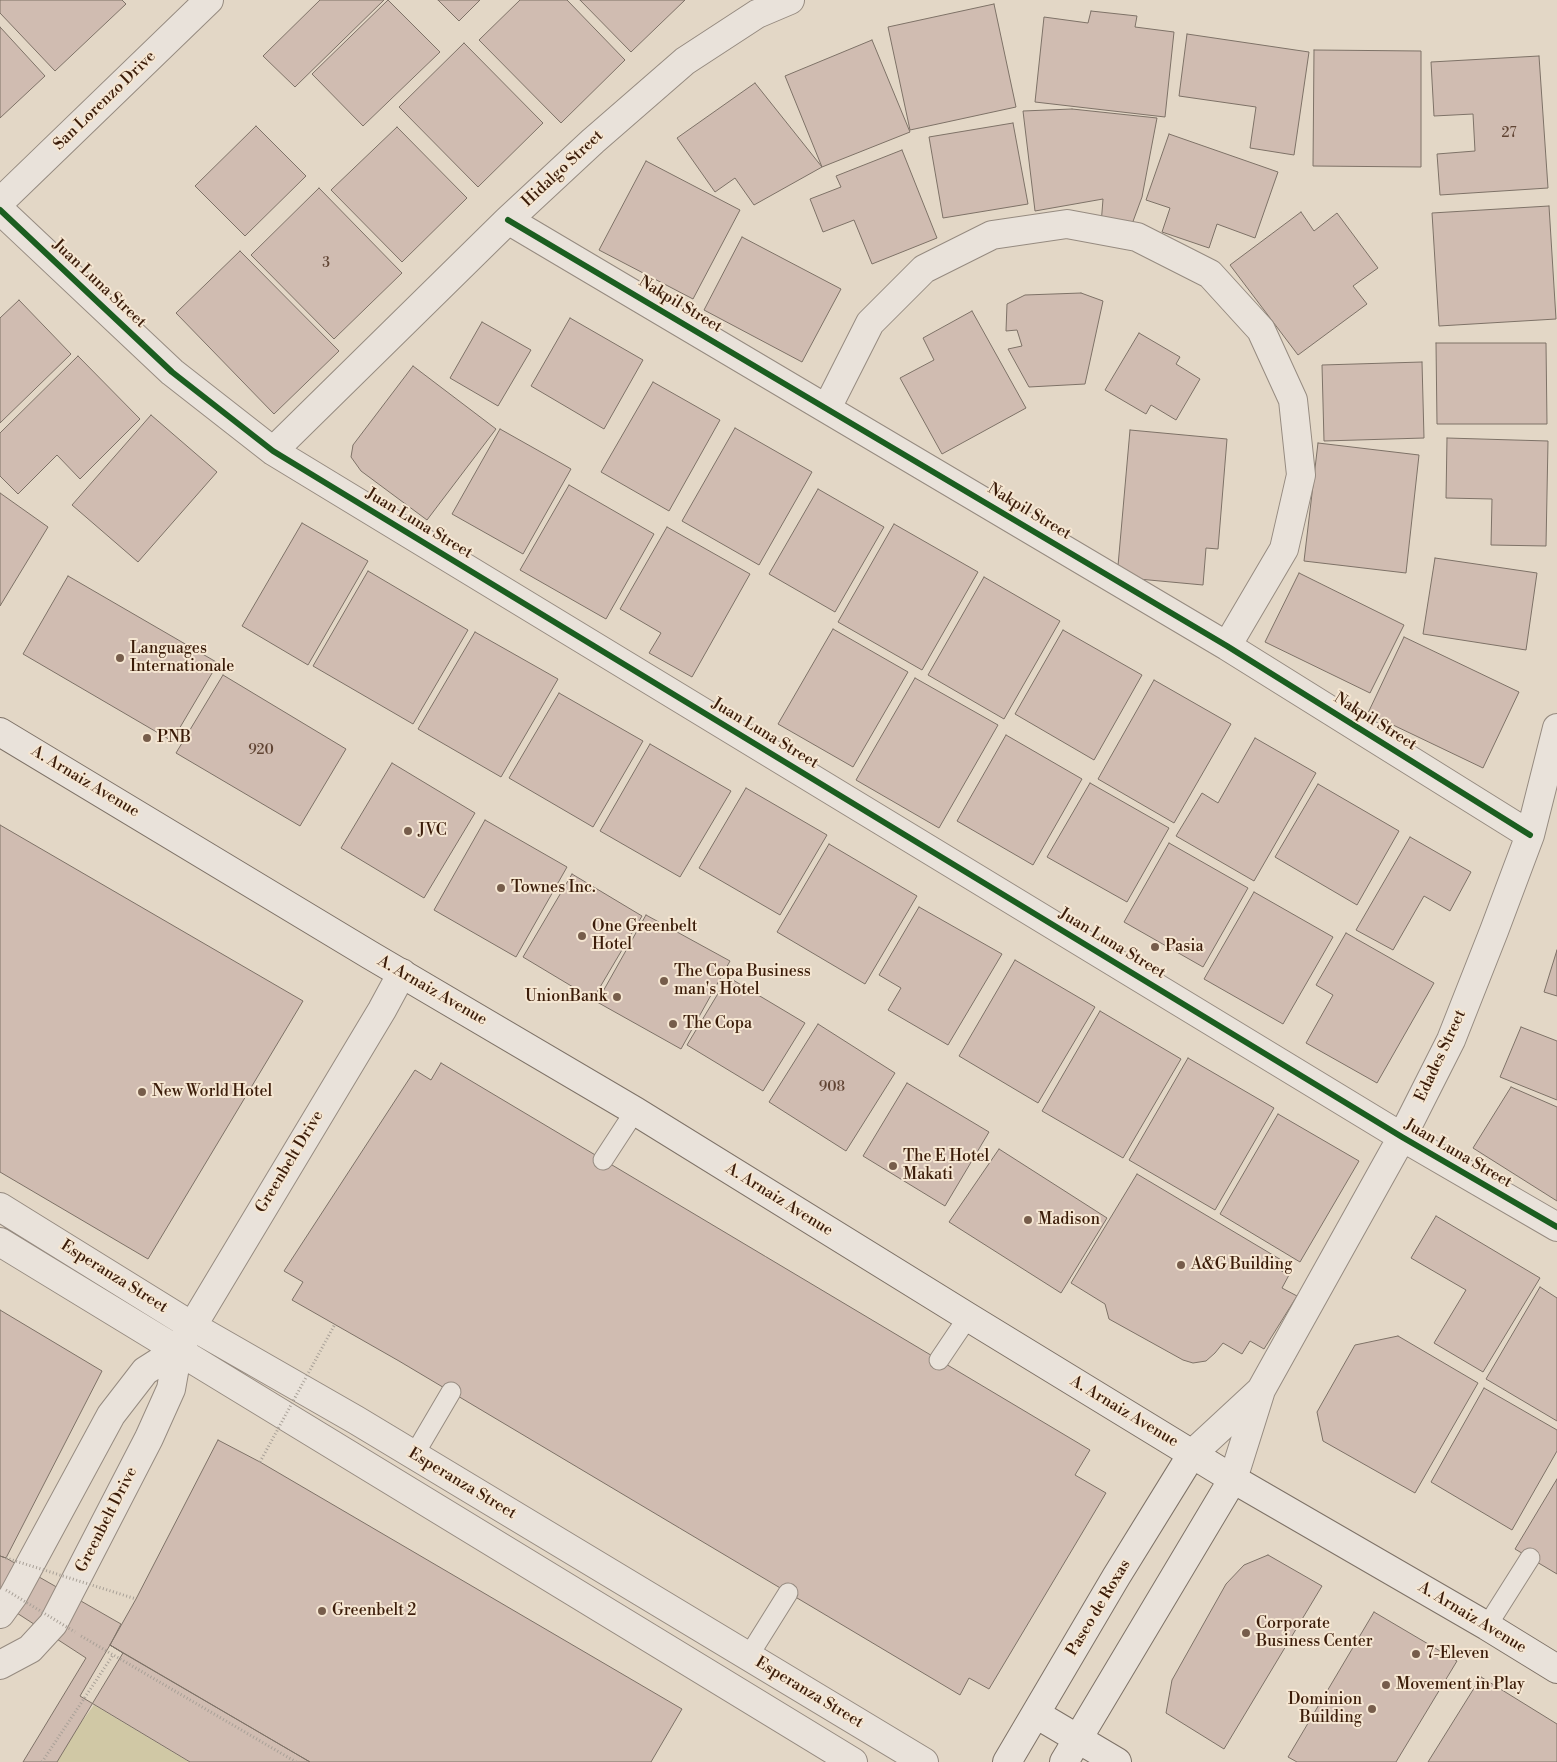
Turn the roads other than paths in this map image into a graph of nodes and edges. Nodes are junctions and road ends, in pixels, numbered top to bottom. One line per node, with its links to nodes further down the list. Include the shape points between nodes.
1 (209, 0): 4 (street, San Lorenzo Drive)
2 (790, 0): 3 (street, Hidalgo Street)
3 (750, 7): 6 (street, Hidalgo Street, via 592,140)
4 (0, 202)
5 (0, 210): 8 (street, Juan Luna Street, via 172,372)
6 (508, 220): 7 (street, Nakpil Street); 8 (street, Hidalgo Street)
7 (827, 408): 9 (street, Nakpil Street); 9 (street, via 870,323 924,269 992,235 1067,224 1137,237 1210,274 1262,330 1293,400 1301,475 1284,550)
8 (273, 451): 15 (street, Juan Luna Street)
9 (1227, 646): 12 (street, Nakpil Street)
10 (1557, 728): 12 (street, Edades Street)
11 (0, 732): 13 (street, A. Arnaiz Avenue)
12 (1530, 835): 15 (street, Edades Street, via 1451,1040)
13 (402, 973): 14 (street, A. Arnaiz Avenue); 21 (street, Greenbelt Drive)
14 (635, 1111): 16 (lane); 20 (street, A. Arnaiz Avenue)
15 (1402, 1137): 18 (street, Juan Luna Street); 24 (street, Edades Street)
16 (603, 1160)
17 (0, 1207): 21 (street, Esperanza Street)
18 (1557, 1227)
19 (0, 1242): 22 (street, Esperanza Street)
20 (968, 1317): 23 (lane); 26 (street, A. Arnaiz Avenue)
21 (192, 1326): 22 (street, Greenbelt Drive); 27 (street, Esperanza Street)
22 (178, 1350): 31 (street, Greenbelt Drive, via 145,1371 111,1415 13,1596); 34 (street, Esperanza Street); 36 (street, Greenbelt Drive, via 171,1389 149,1438 53,1624 30,1649)
23 (939, 1360)
24 (1261, 1390): 26 (street, Edades Street); 28 (street, Edades Street)
25 (451, 1392): 27 (lane)
26 (1192, 1454): 28 (street, A. Arnaiz Avenue); 38 (street, Paseo de Roxas)
27 (414, 1456): 32 (street, Esperanza Street)
28 (1233, 1479): 33 (street, A. Arnaiz Avenue); 39 (street)
29 (1530, 1558): 33 (lane)
30 (788, 1592): 35 (lane)
31 (3, 1602)
32 (687, 1619): 34 (street); 35 (street, Esperanza Street)
33 (1487, 1626): 37 (street, A. Arnaiz Avenue)
34 (670, 1650): 40 (street, Esperanza Street)
35 (748, 1657): 41 (street, Esperanza Street)
36 (0, 1665)
37 (1557, 1669)
38 (1036, 1714): 39 (street); 42 (street, Paseo de Roxas)
39 (1078, 1738): 43 (street); 44 (street)
40 (852, 1762)
41 (924, 1762)
42 (1007, 1762)
43 (1064, 1762)
44 (1117, 1762)

